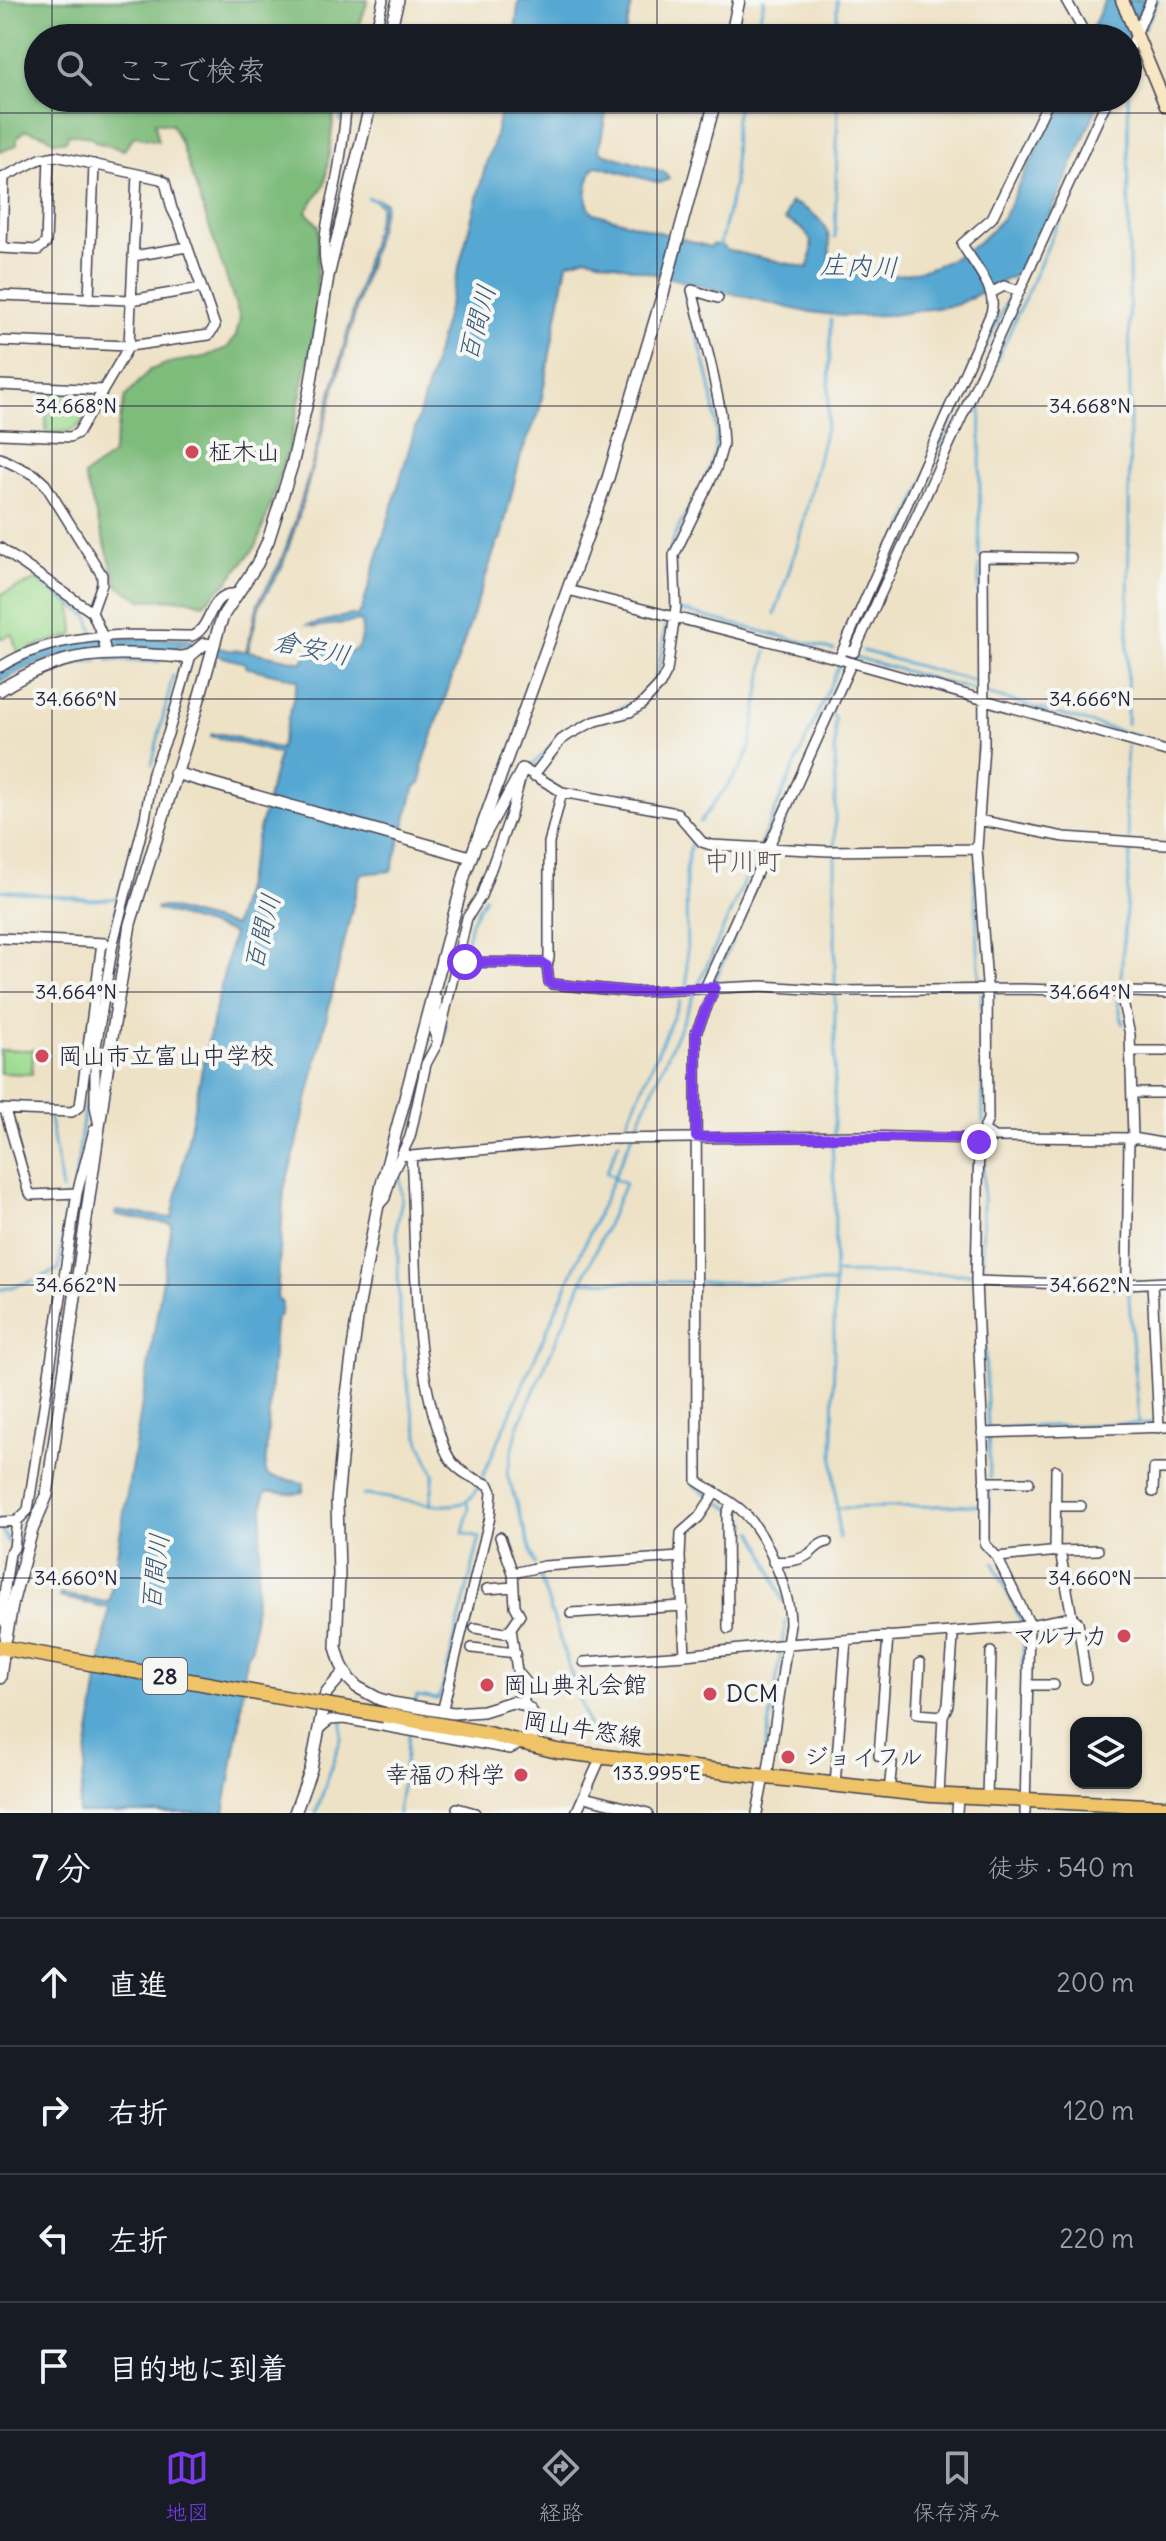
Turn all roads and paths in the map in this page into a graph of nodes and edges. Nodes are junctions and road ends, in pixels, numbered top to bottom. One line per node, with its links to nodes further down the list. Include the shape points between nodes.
1 (383, 0): 7 (street)
2 (398, 0): 8 (street)
3 (739, 0): 9 (street)
4 (1066, 0): 10 (street)
5 (1122, 0): 11 (main road)
6 (1151, 0): 12 (street)
7 (377, 24)
8 (392, 24)
9 (734, 24)
10 (1080, 24)
11 (1131, 24)
12 (1140, 24)
13 (1142, 50): 14 (main road)
14 (1166, 106)
15 (346, 112): 27 (street, via 325,237)
16 (369, 112): 27 (street)
17 (712, 112): 43 (street, via 622,432)
18 (1043, 112): 30 (street, via 992,218 962,244)
19 (1101, 112): 29 (street)
20 (49, 157): 21 (street); 23 (street); 25 (street, via 46,243 38,250)
21 (94, 164): 22 (street); 33 (street)
22 (137, 174): 24 (street, via 165,182); 26 (street)
23 (2, 178): 25 (street)
24 (187, 247): 26 (street); 28 (street)
25 (1, 248)
26 (133, 256): 34 (street)
27 (328, 276): 44 (street, via 292,465 268,541)
28 (201, 288): 34 (street); 36 (street, via 215,326 209,335)
29 (1016, 289): 30 (street); 49 (street, via 854,652)
30 (991, 291): 49 (street, via 987,323)
31 (0, 295): 33 (street)
32 (718, 298): 46 (street, via 692,290 721,413 723,445 674,555)
33 (89, 299): 34 (street)
34 (131, 300): 36 (street)
35 (0, 341): 36 (street)
36 (129, 346): 38 (street)
37 (0, 385): 38 (street)
38 (103, 390): 39 (street, via 78,433 70,437)
39 (0, 434)
40 (0, 458): 45 (street, via 45,484 102,575)
41 (0, 548): 45 (street)
42 (1071, 558): 56 (street, via 983,557)
43 (568, 590): 46 (street); 66 (street)
44 (238, 594): 47 (street, via 220,598 201,631 192,636); 48 (street, via 224,614)
45 (92, 612): 47 (street)
46 (675, 612): 52 (street); 60 (street, via 667,671 651,696 630,712 593,722 561,740)
47 (97, 635): 50 (street); 54 (street, via 40,648)
48 (214, 645): 51 (street, via 204,644); 59 (street)
49 (844, 649): 52 (street)
50 (106, 653): 51 (street); 55 (street, via 54,662)
51 (191, 655): 68 (street, via 153,772)
52 (839, 659): 53 (street)
53 (851, 664): 56 (street); 64 (street)
54 (0, 667)
55 (0, 690)
56 (983, 694): 57 (street); 62 (street)
57 (1166, 751)
58 (523, 769): 60 (street); 66 (street); 69 (street, via 481,896 467,918)
59 (175, 773): 66 (street, via 453,852); 83 (street, via 130,924)
60 (533, 776): 61 (street)
61 (562, 792): 64 (street, via 677,813 702,842); 70 (street, via 549,843)
62 (978, 820): 63 (street, via 1064,837); 65 (street)
63 (1166, 844)
64 (766, 849): 65 (street); 71 (street)
65 (977, 849): 72 (street)
66 (472, 851): 75 (street)
67 (0, 938): 68 (street)
68 (108, 943): 79 (street)
69 (460, 962): 70 (street); 76 (street)
70 (547, 966): 71 (street, via 552,984 634,992)
71 (703, 988): 72 (street); 85 (street, via 696,1033)
72 (987, 990): 73 (street); 84 (street, via 988,1119)
73 (1120, 993): 74 (street); 77 (street)
74 (1166, 993)
75 (432, 994): 76 (street, via 437,999); 90 (street)
76 (438, 1042): 88 (street, via 426,1064)
77 (1131, 1051): 78 (street); 80 (street)
78 (1166, 1051)
79 (91, 1052): 82 (street, via 80,1106 72,1112); 83 (street)
80 (1132, 1093): 81 (street); 86 (street)
81 (1166, 1093)
82 (3, 1110): 89 (street, via 31,1195)
83 (99, 1126): 89 (street); 128 (street, via 47,1495 32,1530)
84 (982, 1135): 85 (street); 86 (street); 91 (street)
85 (696, 1137): 88 (street); 103 (street, via 697,1481)
86 (1131, 1138): 87 (street); 94 (street)
87 (1166, 1144)
88 (407, 1155): 90 (street); 143 (street, via 421,1350 431,1406 447,1454 492,1492)
89 (77, 1193): 107 (street, via 28,1510)
90 (377, 1207): 138 (street, via 352,1350 337,1502 336,1647)
91 (980, 1281): 94 (street); 97 (street)
92 (1166, 1282): 93 (street)
93 (1152, 1283): 94 (street); 95 (street)
94 (1128, 1284)
95 (1161, 1345): 96 (street)
96 (1161, 1425): 97 (street)
97 (986, 1432): 100 (street)
98 (1166, 1469): 102 (street, via 1154,1469)
99 (1056, 1470): 104 (street)
100 (988, 1482): 101 (street); 114 (street, via 984,1540)
101 (1029, 1482)
102 (1153, 1492)
103 (712, 1496): 106 (street); 113 (street, via 681,1533)
104 (1056, 1506): 105 (street); 112 (street)
105 (1081, 1506)
106 (729, 1507): 115 (street, via 740,1509 755,1526); 125 (street)
107 (17, 1521): 108 (street); 128 (street, via 1,1615)
108 (0, 1522)
109 (500, 1537): 116 (street)
110 (827, 1542): 115 (street, via 794,1561)
111 (1098, 1550): 112 (street)
112 (1057, 1552): 114 (street); 121 (street)
113 (680, 1557): 116 (street); 119 (street)
114 (997, 1557): 122 (street)
115 (773, 1562): 130 (street, via 790,1614)
116 (513, 1573): 117 (street)
117 (513, 1587): 118 (street); 124 (street, via 520,1615)
118 (487, 1589)
119 (682, 1606): 120 (street); 134 (street)
120 (571, 1613)
121 (1072, 1617): 122 (street); 139 (street, via 1078,1622)
122 (1024, 1625): 126 (street); 140 (street)
123 (475, 1628): 124 (street, via 505,1633)
124 (511, 1628): 133 (street)
125 (728, 1629)
126 (888, 1636): 129 (street); 150 (street, via 879,1756 892,1763)
127 (953, 1638): 144 (street)
128 (3, 1639): 137 (street); 146 (main road, 岡山牛窓線 / 28, bridge, via 41,1654)
129 (846, 1640): 130 (street); 149 (street)
130 (784, 1644): 134 (street); 148 (street)
131 (472, 1648): 133 (street)
132 (991, 1652): 154 (street)
133 (516, 1653): 142 (street, via 517,1671 527,1683)
134 (685, 1655): 135 (street)
135 (584, 1662)
136 (920, 1663): 144 (street, via 917,1714)
137 (0, 1671)
138 (345, 1671): 143 (street, via 357,1687 379,1699); 145 (street, via 326,1693)
139 (1086, 1679)
140 (1028, 1685): 141 (street); 155 (street)
141 (1054, 1685)
142 (523, 1704): 143 (street); 146 (street, via 535,1720)
143 (442, 1712)
144 (943, 1716): 151 (street)
145 (321, 1727): 146 (street, via 344,1719 510,1749); 158 (street)
146 (527, 1744): 147 (main road, 岡山牛窓線 / 28)
147 (601, 1757): 148 (main road, 岡山牛窓線 / 28); 153 (street)
148 (765, 1777): 149 (main road, 岡山牛窓線 / 28); 161 (street)
149 (835, 1785): 150 (main road, 岡山牛窓線 / 28)
150 (889, 1791): 151 (main road, 岡山牛窓線 / 28)
151 (939, 1795): 152 (main road, 岡山牛窓線 / 28)
152 (958, 1796): 154 (main road, 岡山牛窓線 / 28); 162 (street)
153 (584, 1797): 159 (street); 160 (street)
154 (987, 1798): 155 (main road, 岡山牛窓線 / 28)
155 (1025, 1806): 157 (main road, 岡山牛窓線 / 28, via 1079,1799)
156 (1166, 1807): 157 (main road, 岡山牛窓線 / 28, via 1132,1802)
157 (1110, 1809)
158 (295, 1813)
159 (576, 1813)
160 (648, 1813)
161 (757, 1813)
162 (957, 1813)

